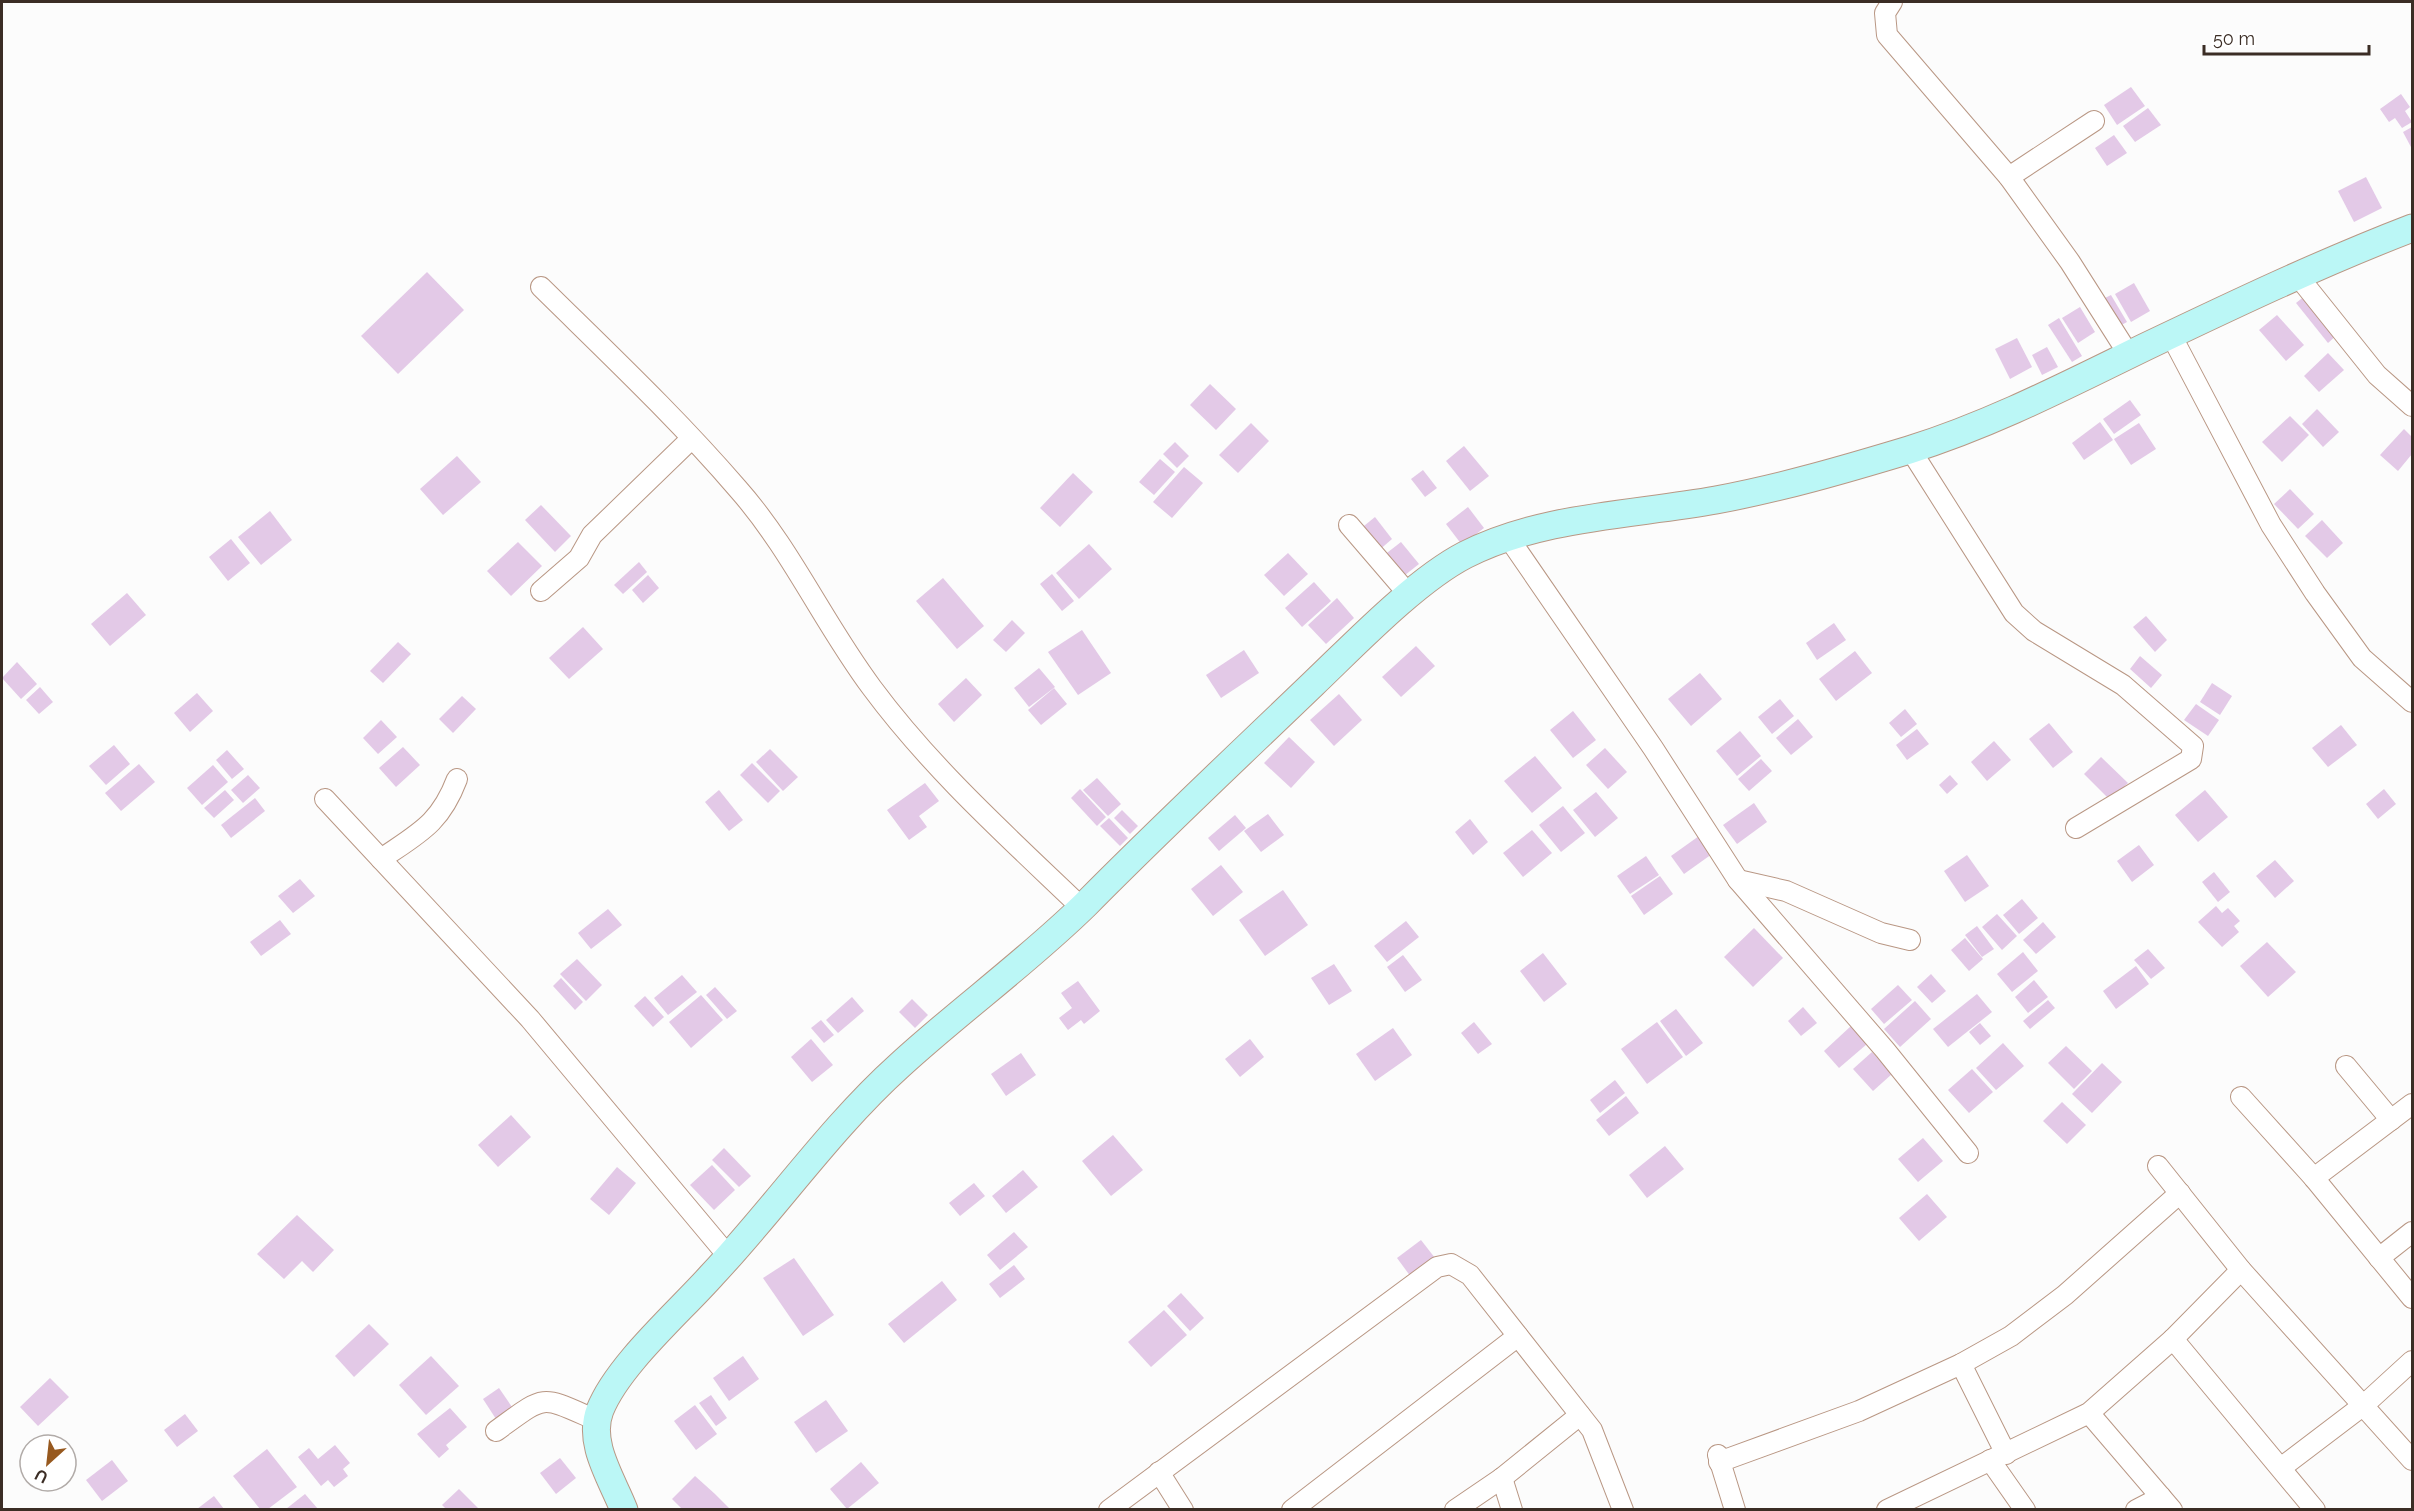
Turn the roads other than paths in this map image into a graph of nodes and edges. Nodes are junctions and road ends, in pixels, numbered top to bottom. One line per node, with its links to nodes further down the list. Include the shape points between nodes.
1 (1892, 2): 3 (street, via 1885,13 1887,35)
2 (2094, 120): 3 (street)
3 (2009, 177): 8 (street, via 2070,262)
4 (2412, 228): 5 (street)
5 (2297, 275): 7 (street); 9 (street, via 2377,375)
6 (541, 288): 10 (street)
7 (2171, 335): 8 (street); 16 (street, via 2271,525 2315,593 2362,658)
8 (2129, 355): 11 (street, via 2048,397)
9 (2412, 406)
10 (691, 439): 14 (street, via 592,535 579,558); 22 (street, via 739,489 775,537 900,726)
11 (1910, 449): 13 (street, via 1721,499); 19 (street, via 2014,613 2034,631 2123,685 2193,746 2191,759)
12 (1349, 525): 15 (street)
13 (1508, 537): 15 (street, via 1464,556); 21 (street)
14 (541, 591)
15 (1410, 596): 22 (street, via 1138,850)
16 (2412, 702)
17 (457, 779): 20 (street, via 448,803 437,817)
18 (326, 799): 20 (street)
19 (2076, 828)
20 (381, 859): 33 (street, via 530,1019)
21 (1738, 880): 23 (street, via 1786,891 1881,933); 28 (street)
22 (1082, 908): 33 (street, via 897,1068 838,1129)
23 (1910, 940)
24 (2346, 1066): 27 (street)
25 (2241, 1097): 30 (street)
26 (2412, 1104): 27 (street)
27 (2391, 1120): 30 (street)
28 (1968, 1153)
29 (2158, 1166): 31 (street)
30 (2314, 1178): 34 (street)
31 (2180, 1193): 35 (street); 40 (street, via 2057,1301 2011,1336)
32 (2412, 1232): 34 (street)
33 (729, 1257): 44 (street, via 635,1359 609,1393)
34 (2379, 1258): 36 (street)
35 (2241, 1270): 38 (street); 41 (street)
36 (2412, 1298)
37 (1518, 1336): 43 (street); 49 (street, via 1470,1275 1451,1264 1437,1267); 56 (street)
38 (2173, 1339): 42 (street); 48 (street)
39 (2412, 1361): 41 (street)
40 (1961, 1364): 46 (street); 60 (street, via 1859,1411 1718,1458)
41 (2365, 1404): 47 (street); 48 (street)
42 (2089, 1413): 46 (street); 51 (street)
43 (1580, 1415): 50 (street); 59 (street, via 1592,1430)
44 (596, 1420): 45 (street, via 546,1400 535,1403); 53 (street, via 599,1448)
45 (496, 1431)
46 (1998, 1457): 52 (street); 61 (street)
47 (2412, 1460)
48 (2282, 1467): 63 (street)
49 (1159, 1472): 54 (street); 55 (street)
50 (1502, 1478): 57 (street); 58 (street)
51 (2167, 1503): 62 (street)
52 (1897, 1507)
53 (624, 1509)
54 (1109, 1509)
55 (1183, 1509)
56 (1292, 1509)
57 (1455, 1509)
58 (1512, 1509)
59 (1623, 1509)
60 (1735, 1509)
61 (2025, 1509)
62 (2136, 1509)
63 (2315, 1509)

